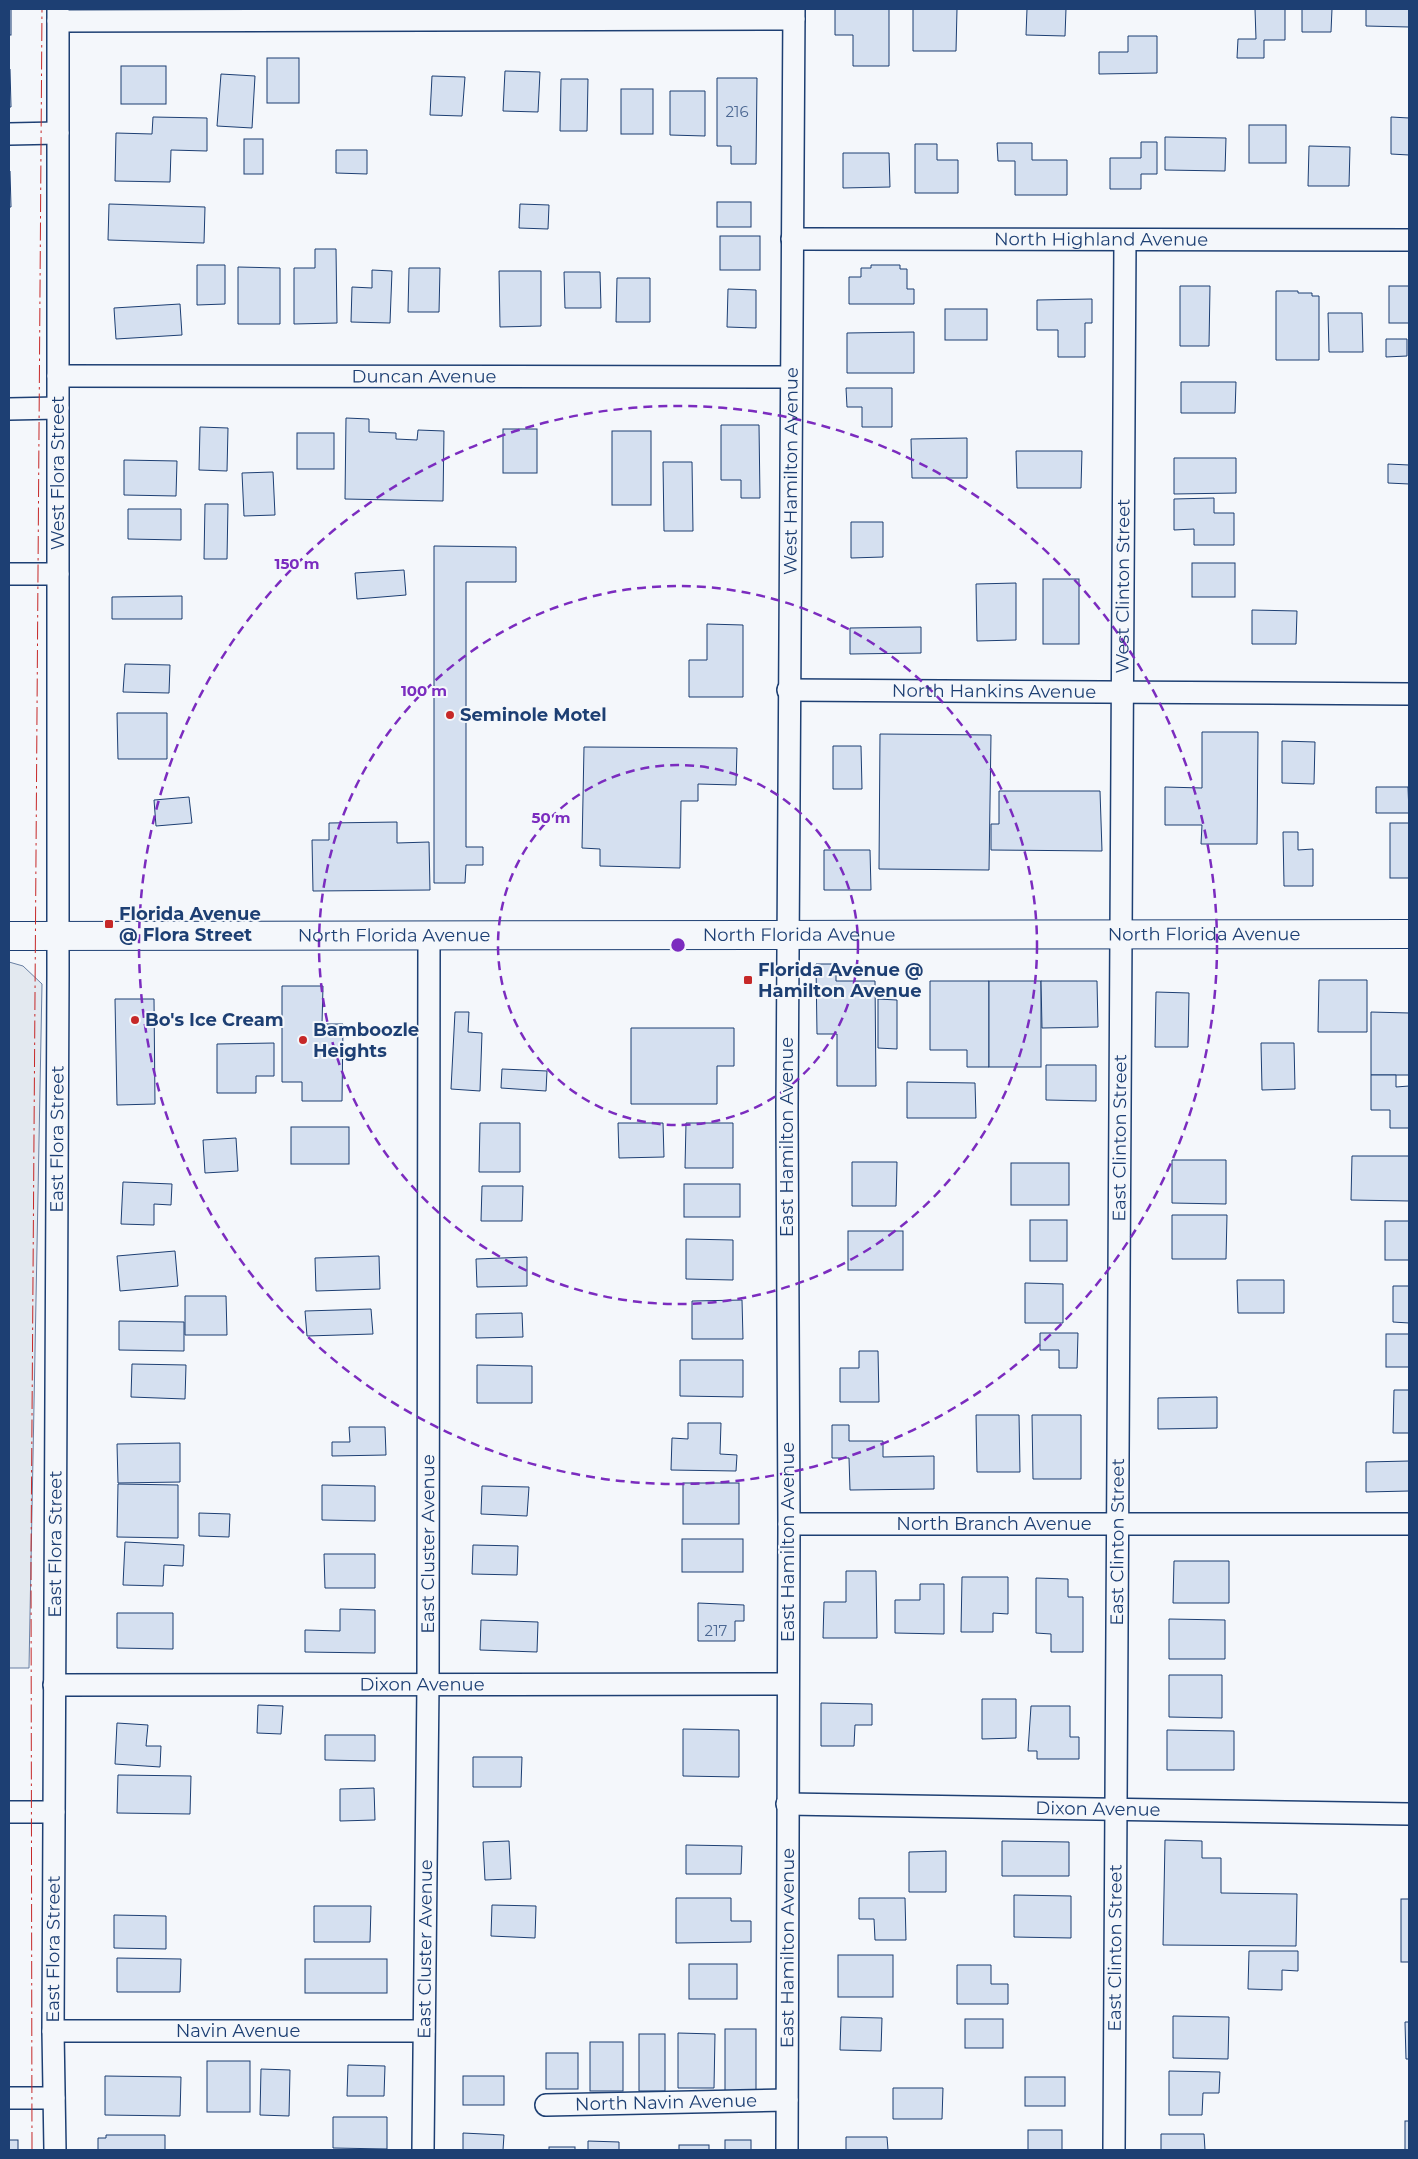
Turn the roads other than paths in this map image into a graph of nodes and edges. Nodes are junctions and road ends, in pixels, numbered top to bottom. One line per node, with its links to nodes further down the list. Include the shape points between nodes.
1 (794, 14): 2 (street); 5 (street, West Hamilton Avenue)
2 (58, 15): 3 (street, West Flora Street)
3 (58, 133): 4 (street); 8 (street, West Flora Street)
4 (9, 134)
5 (792, 239): 6 (street, North Highland Avenue); 9 (street, West Hamilton Avenue)
6 (1125, 240): 7 (street, North Highland Avenue); 15 (street, West Clinton Street)
7 (1409, 240)
8 (58, 376): 9 (street, Duncan Avenue); 11 (street, West Flora Street)
9 (790, 377): 14 (street, West Hamilton Avenue)
10 (9, 408): 11 (street)
11 (58, 408): 13 (street, West Flora Street)
12 (9, 574): 13 (street)
13 (58, 574): 21 (street, West Flora Street)
14 (788, 690): 15 (street, North Hankins Avenue); 17 (street, West Hamilton Avenue)
15 (1122, 692): 16 (street, North Hankins Avenue); 18 (street, West Clinton Street)
16 (1409, 694)
17 (788, 934): 18 (main road, North Florida Avenue); 22 (main road, North Florida Avenue); 23 (street, East Hamilton Avenue)
18 (1120, 934): 19 (main road, North Florida Avenue); 24 (street, East Clinton Street)
19 (1409, 934)
20 (9, 936): 21 (main road, North Florida Avenue)
21 (58, 936): 22 (main road, North Florida Avenue); 28 (street, East Flora Street)
22 (429, 936): 26 (street, East Cluster Avenue)
23 (789, 1524): 24 (street, North Branch Avenue); 27 (street, East Hamilton Avenue)
24 (1118, 1524): 25 (street, North Branch Avenue); 30 (street, East Clinton Street)
25 (1409, 1524)
26 (428, 1684): 27 (street, Dixon Avenue); 28 (street, Dixon Avenue); 35 (street, East Cluster Avenue)
27 (788, 1684): 29 (street, East Hamilton Avenue)
28 (54, 1685): 32 (street, East Flora Street)
29 (787, 1804): 30 (street, Dixon Avenue); 38 (street, East Hamilton Avenue)
30 (1117, 1810): 33 (street, Dixon Avenue); 43 (street, East Clinton Street)
31 (9, 1812): 32 (street)
32 (54, 1812): 34 (street, East Flora Street)
33 (1409, 1814)
34 (53, 2031): 35 (street, Navin Avenue); 37 (street, East Flora Street)
35 (424, 2031): 41 (street, East Cluster Avenue)
36 (9, 2098): 37 (street)
37 (54, 2098): 40 (street, East Flora Street)
38 (787, 2100): 39 (street, North Navin Avenue); 42 (street, East Hamilton Avenue)
39 (546, 2105)
40 (55, 2150)
41 (423, 2150)
42 (787, 2150)
43 (1114, 2150)

